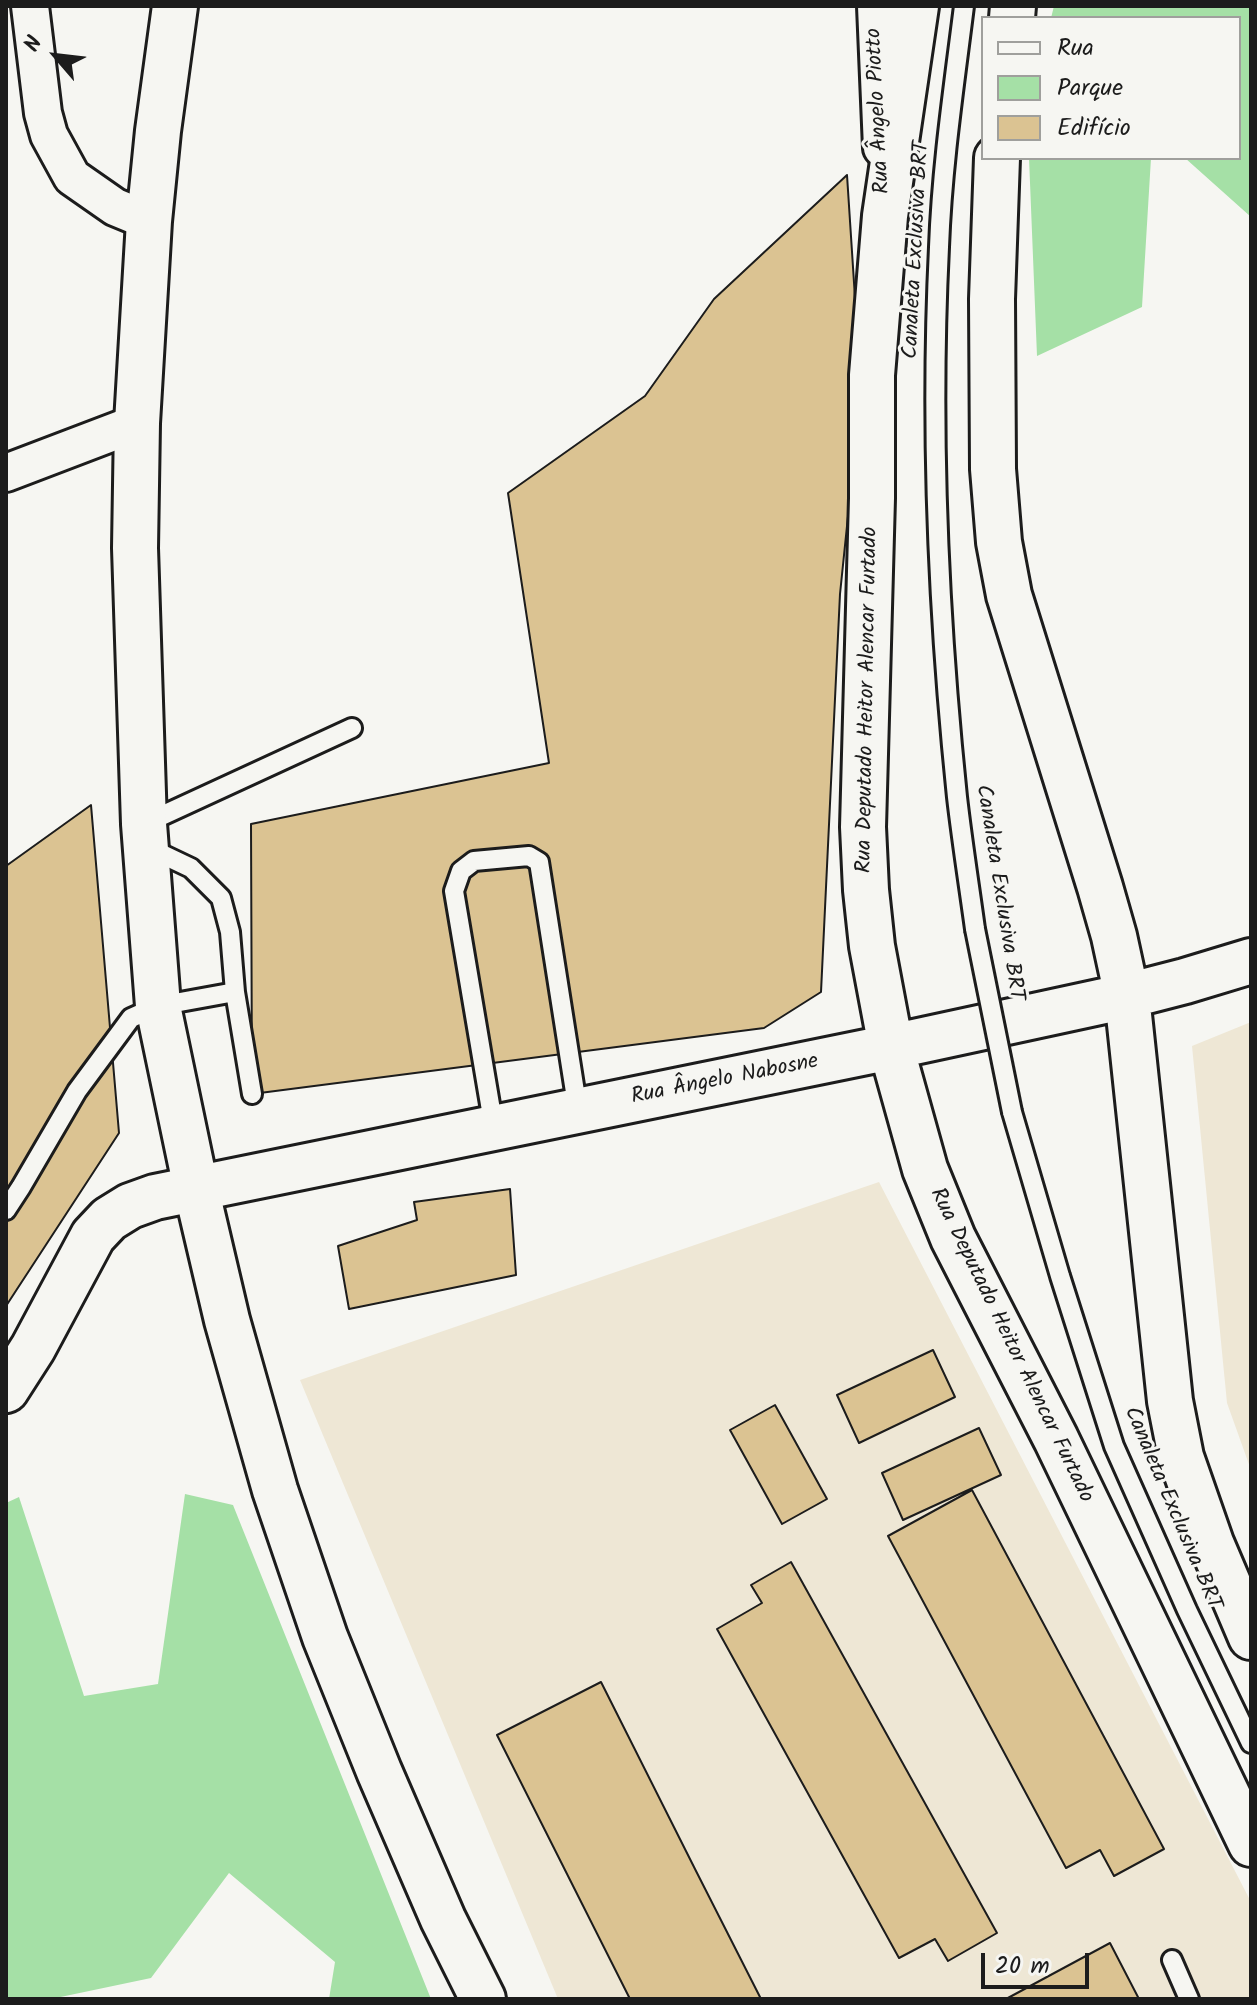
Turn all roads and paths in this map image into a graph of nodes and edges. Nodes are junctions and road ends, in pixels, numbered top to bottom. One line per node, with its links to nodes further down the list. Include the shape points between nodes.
1 (30, 6): 8 (street, via 43,113 72,177 115,207)
2 (175, 6): 8 (street)
3 (876, 6): 7 (street, Rua Ângelo Piotto)
4 (916, 6): 7 (street, Rua Deputado Heitor Alencar Furtado)
5 (964, 6): 25 (lane, Canaleta Exclusiva BRT, bridge, via 942,202 935,372 945,657 975,929 1012,1112 1114,1446)
6 (997, 160): 15 (street, via 992,315 999,542 1009,595 1100,887)
7 (885, 216): 17 (street, Rua Deputado Heitor Alencar Furtado, via 872,375 863,827 872,946)
8 (149, 221): 9 (street)
9 (137, 423): 10 (street); 12 (street, via 135,548)
10 (6, 473)
11 (352, 728): 12 (lane)
12 (145, 835): 14 (lane, via 221,898); 16 (street)
13 (1251, 961): 15 (street, Rua Ângelo Nabosne)
14 (235, 992): 16 (lane); 18 (lane)
15 (1127, 996): 17 (street, Rua Ângelo Nabosne); 24 (street, via 1170,1401 1181,1457)
16 (158, 1006): 21 (street); 22 (lane, via 131,1018 113,1041)
17 (891, 1047): 19 (street, Rua Ângelo Nabosne); 26 (street, Rua Deputado Heitor Alencar Furtado, via 925,1169 953,1238 1051,1427)
18 (252, 1094)
19 (578, 1111): 20 (street, Rua Ângelo Nabosne); 20 (lane, via 539,862 529,856 474,861 461,871 454,891)
20 (494, 1128): 21 (street, Rua Ângelo Nabosne)
21 (196, 1188): 23 (street, Rua Ângelo Nabosne, via 130,1206 93,1236); 28 (street, via 275,1490 325,1637 437,1905)
22 (6, 1210)
23 (6, 1390)
24 (1251, 1637)
25 (1251, 1743)
26 (1251, 1844)
27 (1172, 1960): 29 (lane)
28 (483, 1999)
29 (1189, 1999)

